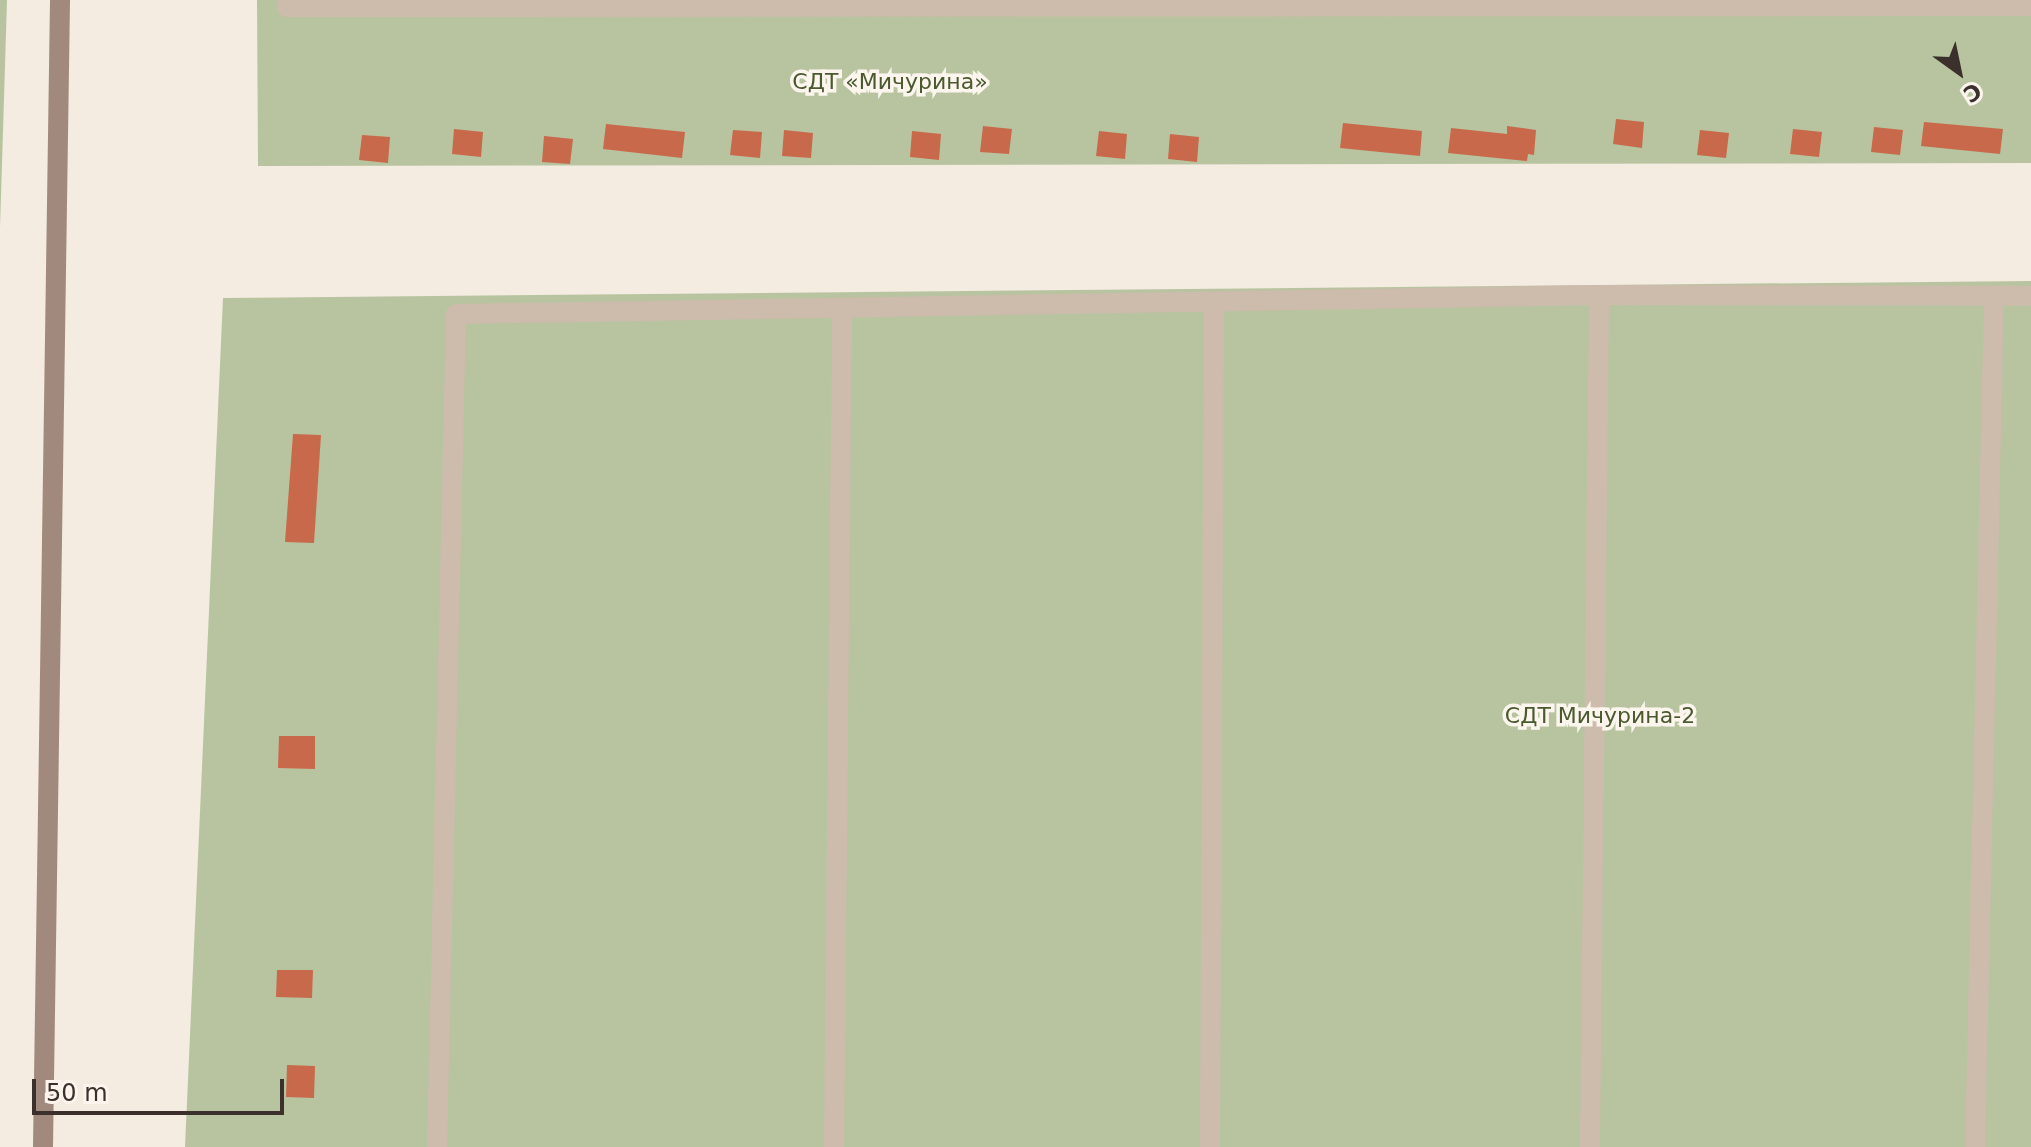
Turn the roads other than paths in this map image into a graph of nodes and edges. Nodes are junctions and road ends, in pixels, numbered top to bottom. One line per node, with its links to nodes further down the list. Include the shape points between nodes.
1 (60, 0): 9 (street)
2 (287, 0): 3 (lane, via 287,7)
3 (2031, 6)
4 (1599, 295): 5 (lane); 7 (lane); 13 (lane)
5 (1994, 296): 6 (lane); 14 (lane)
6 (2031, 296)
7 (1214, 302): 8 (lane); 12 (lane)
8 (842, 308): 10 (lane, via 456,314); 11 (lane)
9 (43, 1147)
10 (437, 1147)
11 (834, 1147)
12 (1210, 1147)
13 (1590, 1147)
14 (1975, 1147)

